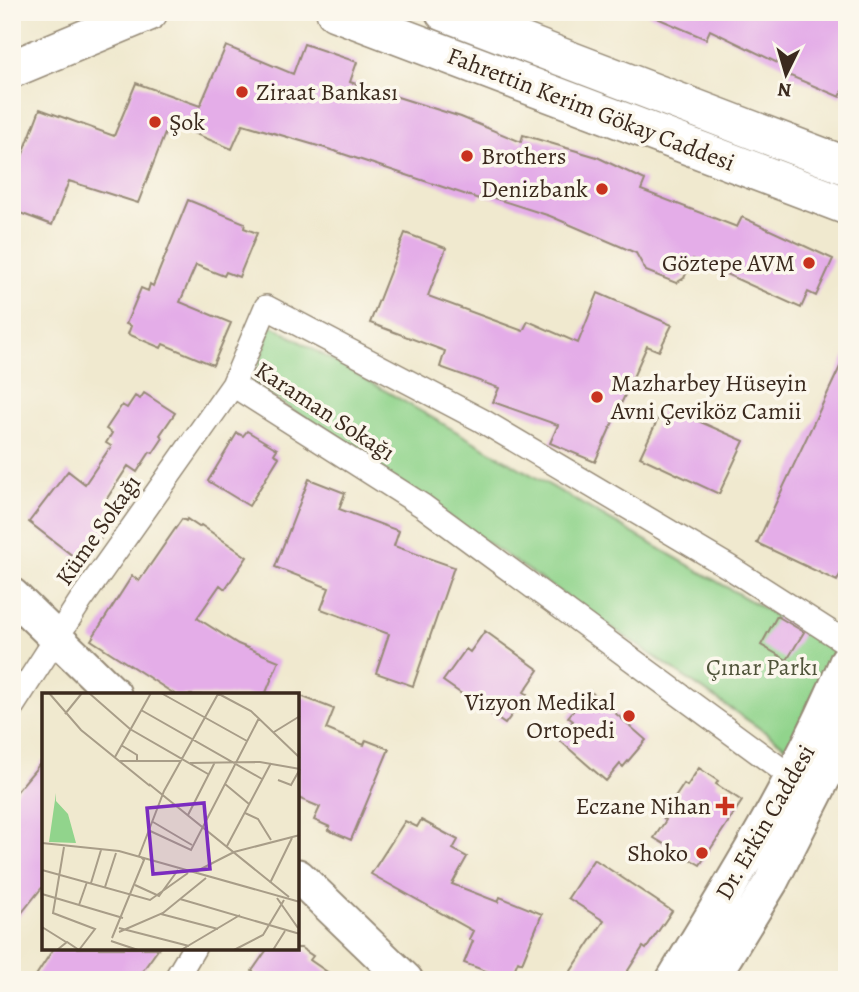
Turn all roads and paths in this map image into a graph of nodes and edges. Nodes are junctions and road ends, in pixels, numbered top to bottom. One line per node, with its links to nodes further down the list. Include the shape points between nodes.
1 (135, 12): 6 (main road)
2 (149, 12): 6 (main road)
3 (335, 12): 9 (main road, Fahrettin Kerim Gökay Caddesi)
4 (444, 12): 5 (main road, Fahrettin Kerim Gökay Caddesi)
5 (484, 19): 8 (main road, Fahrettin Kerim Gökay Caddesi)
6 (100, 33): 7 (main road)
7 (12, 68)
8 (847, 166)
9 (847, 206)
10 (233, 386): 12 (street, Küme Sokağı); 13 (street, Karaman Sokağı, via 266,307 481,420 729,567); 18 (street, Karaman Sokağı, via 423,506)
11 (12, 595): 12 (street)
12 (57, 638): 15 (street); 16 (street, Küme Sokağı)
13 (847, 643)
14 (847, 660): 18 (street, Dr. Erkin Caddesi)
15 (112, 693)
16 (12, 707)
17 (847, 732): 24 (street, Dr. Erkin Caddesi, via 771,882)
18 (793, 778): 23 (street, Dr. Erkin Caddesi)
19 (299, 878): 22 (street)
20 (193, 950): 21 (street)
21 (175, 980)
22 (406, 980)
23 (673, 980)
24 (712, 980)

